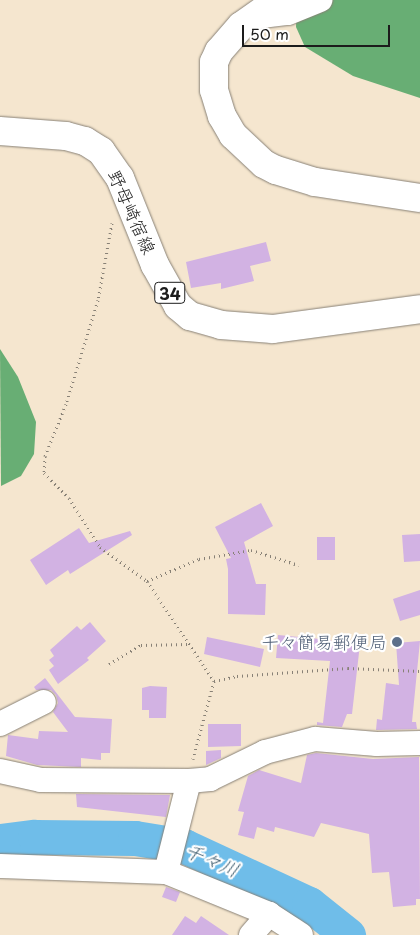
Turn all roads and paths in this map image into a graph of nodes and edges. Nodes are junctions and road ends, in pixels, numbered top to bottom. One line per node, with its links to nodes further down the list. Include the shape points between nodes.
1 (278, 0): 3 (main road)
2 (320, 0): 3 (street, via 288,13)
3 (253, 17): 5 (main road, via 219,51 212,74 222,116 239,142 264,164 307,180)
4 (0, 131): 7 (main road, 野母崎宿線 / 34, via 66,136 85,141 101,151 120,178 152,258 170,292 182,311 196,318 221,325 273,329)
5 (420, 198)
6 (113, 215): 9 (path, via 98,300 66,404 44,456 44,473 69,498 100,547)
7 (420, 309)
8 (299, 566): 9 (path, via 251,550 199,559)
9 (147, 581): 10 (path)
10 (188, 644): 11 (path, via 141,645); 13 (path)
11 (108, 664)
12 (420, 671): 13 (path, via 348,668 237,676)
13 (214, 681): 18 (path, via 199,727)
14 (44, 702): 15 (street)
15 (0, 724)
16 (420, 743): 18 (street, via 315,740 265,752 210,779)
17 (0, 771): 18 (street, via 41,780)
18 (189, 780): 20 (street)
19 (0, 866): 20 (street)
20 (167, 868): 21 (street)
21 (269, 914): 22 (street); 23 (street)
22 (251, 935)
23 (301, 935)

